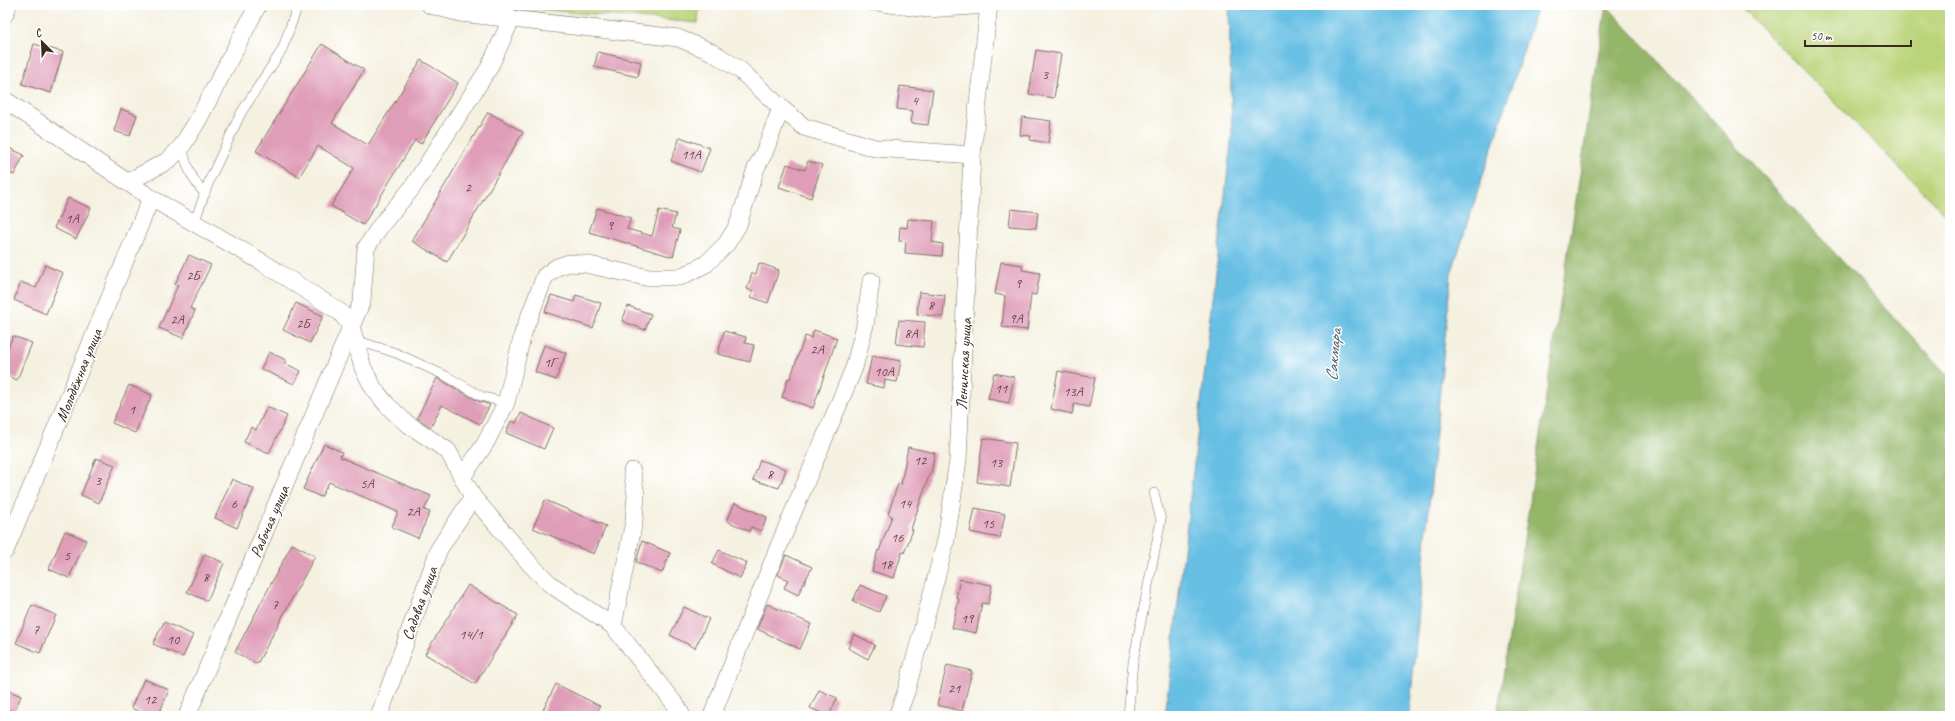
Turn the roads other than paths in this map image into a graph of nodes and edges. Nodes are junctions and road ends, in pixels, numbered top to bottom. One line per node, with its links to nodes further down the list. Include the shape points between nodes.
1 (8, 5): 8 (street)
2 (258, 5): 11 (street)
3 (298, 5): 14 (lane, via 282,50 241,113)
4 (430, 5): 7 (street, via 460,14)
5 (868, 5): 6 (lane, via 927,13)
6 (989, 7): 12 (street, Ленинская улица)
7 (510, 12): 10 (street, via 678,38 712,52 740,70); 18 (street, Рабочая улица, via 489,68 412,188 366,248 362,301)
8 (5, 14)
9 (5, 100): 13 (street)
10 (781, 108): 12 (street, via 804,128 875,148); 19 (street, via 756,168 738,225 727,243 706,264 680,277 646,277 569,263 557,267 545,276 523,333)
11 (182, 146): 13 (street, via 169,160); 14 (lane, via 186,167 195,184)
12 (972, 155): 30 (street, Ленинская улица, via 958,460 946,540 906,692)
13 (128, 182): 15 (street)
14 (205, 194): 16 (lane)
15 (151, 198): 16 (street); 24 (street, Молодёжная улица)
16 (194, 223): 18 (street, via 262,262 340,312)
17 (871, 281): 29 (street, via 865,325 854,368 778,548)
18 (353, 333): 19 (lane, via 446,376 481,396); 21 (street, via 363,368 374,389 405,422 448,451); 26 (street, Рабочая улица)
19 (506, 404): 21 (street, via 485,444)
20 (632, 471): 25 (street, via 636,495 634,521)
21 (463, 476): 23 (street)
22 (1154, 493): 31 (lane, via 1161,520 1133,662)
23 (473, 497): 25 (street, via 550,584); 27 (street, Садовая улица, via 439,548)
24 (5, 551)
25 (613, 626): 28 (street)
26 (187, 716)
27 (379, 716)
28 (682, 716)
29 (712, 716)
30 (897, 716)
31 (1128, 716)

